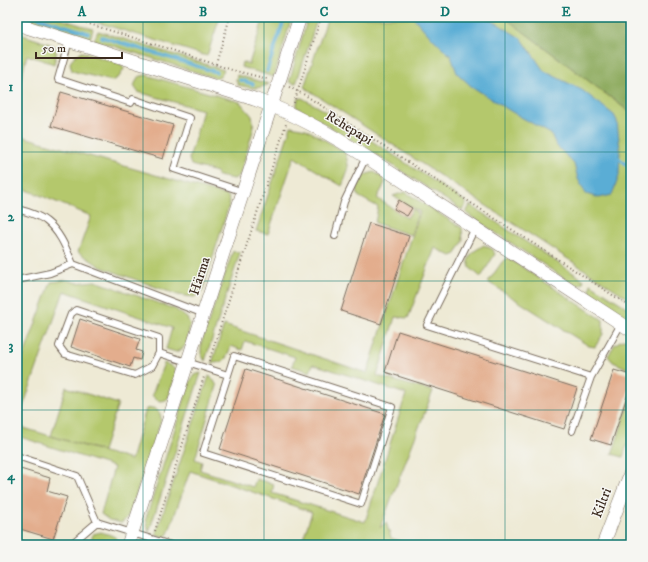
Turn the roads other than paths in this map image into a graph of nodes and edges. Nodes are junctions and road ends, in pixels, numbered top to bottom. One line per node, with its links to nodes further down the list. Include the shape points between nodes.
1 (300, 17): 4 (street, Härma)
2 (17, 24): 3 (street, Rehepapi)
3 (69, 41): 4 (street, Rehepapi); 6 (lane, via 58,79 131,103 133,99 190,118 174,169)
4 (272, 105): 5 (street, Rehepapi, via 308,122); 6 (street, Härma)
5 (366, 157): 8 (street, Rehepapi); 9 (lane, via 344,202)
6 (244, 192): 12 (street, Härma)
7 (17, 209): 10 (lane, via 46,220 58,233)
8 (475, 228): 13 (street, Rehepapi); 17 (lane, via 427,325)
9 (335, 236)
10 (73, 264): 11 (lane, via 50,273); 12 (lane)
11 (17, 280)
12 (204, 314): 15 (street, Härma)
13 (626, 327): 17 (lane)
14 (159, 353): 14 (lane, via 159,338 76,310 71,314 59,346 65,354 135,375 152,366); 15 (lane)
15 (188, 362): 16 (lane); 22 (street, Härma)
16 (228, 375): 16 (lane, via 234,356 392,407 361,504 203,453)
17 (591, 377): 18 (lane)
18 (572, 430)
19 (17, 456): 21 (lane, via 77,476)
20 (631, 472): 27 (street, Kiltri)
21 (97, 522): 22 (lane); 25 (lane)
22 (130, 539): 26 (lane, via 152,539)
23 (17, 542): 24 (lane)
24 (25, 545)
25 (70, 545)
26 (171, 545)
27 (604, 545)

